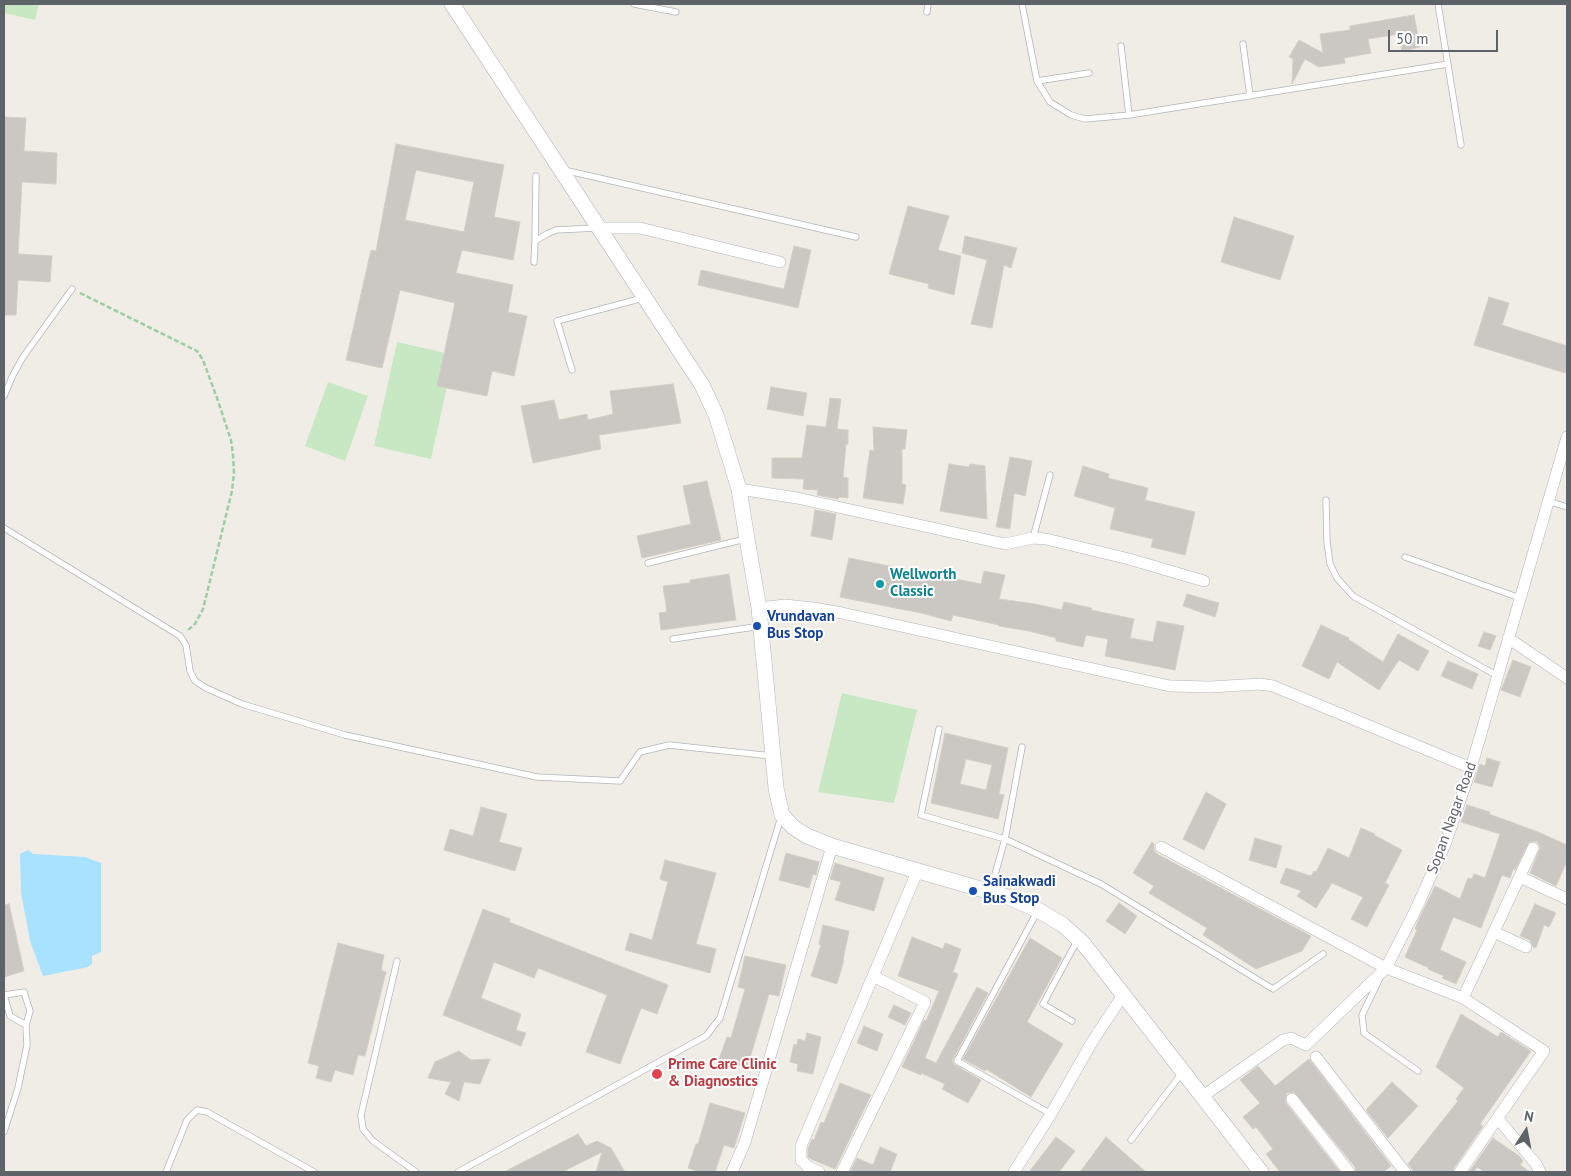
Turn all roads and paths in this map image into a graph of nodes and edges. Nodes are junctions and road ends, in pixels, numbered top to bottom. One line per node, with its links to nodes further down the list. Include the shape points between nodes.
1 (452, 4): 16 (street)
2 (634, 4): 6 (lane)
3 (928, 4): 7 (lane)
4 (1022, 4): 12 (lane)
5 (1438, 4): 10 (lane)
6 (676, 12)
7 (927, 12)
8 (1243, 44): 13 (lane)
9 (1121, 46): 14 (lane)
10 (1448, 64): 13 (lane); 15 (lane)
11 (1089, 73): 12 (lane)
12 (1037, 81): 14 (lane, via 1050,102 1071,115 1085,119)
13 (1250, 96): 14 (lane)
14 (1129, 115)
15 (1461, 145)
16 (560, 169): 18 (street); 19 (lane)
17 (536, 176): 20 (lane)
18 (598, 228): 20 (lane, via 556,230); 22 (street, via 640,228); 24 (street)
19 (856, 236)
20 (535, 241): 21 (lane)
21 (534, 262)
22 (780, 262)
23 (72, 289): 26 (lane, via 23,358); 42 (path, via 197,351 204,360 231,440 232,491 205,599 195,624)
24 (643, 298): 25 (lane, via 557,321); 29 (street, via 702,385 716,415)
25 (572, 370)
26 (4, 396)
27 (1567, 437): 31 (street, Sopan Nagar Road)
28 (1050, 475): 34 (lane)
29 (739, 489): 34 (street, via 797,498 1005,544); 35 (street)
30 (1326, 500): 45 (lane, via 1330,564 1353,596)
31 (1548, 500): 32 (lane); 39 (street, Sopan Nagar Road)
32 (1567, 507)
33 (4, 528): 42 (lane)
34 (1033, 538): 38 (street, via 1046,538)
35 (747, 539): 37 (lane); 40 (street)
36 (1405, 557): 39 (lane)
37 (648, 563)
38 (1204, 581)
39 (1520, 598): 43 (street, Sopan Nagar Road)
40 (759, 608): 41 (street); 50 (street, via 785,605 835,612 1170,686 1273,686)
41 (760, 626): 44 (lane); 49 (street)
42 (180, 636): 49 (lane, via 186,645 195,681 242,704 345,735 537,777 620,781 640,752 669,745)
43 (1508, 638): 45 (street, Sopan Nagar Road); 46 (street)
44 (673, 639)
45 (1498, 676): 50 (street, Sopan Nagar Road)
46 (1567, 678)
47 (939, 729): 52 (lane, via 921,815)
48 (1022, 747): 52 (lane)
49 (773, 756): 51 (street)
50 (1471, 768): 66 (street, Sopan Nagar Road, via 1446,842)
51 (782, 815): 53 (street, via 807,836); 86 (lane, via 720,1018 706,1036)
52 (1005, 839): 58 (lane); 64 (lane, via 1101,884 1273,989)
53 (832, 846): 56 (street); 87 (street, via 745,1142)
54 (1161, 847): 66 (street)
55 (1533, 848): 57 (street)
56 (918, 870): 58 (street); 67 (street)
57 (1520, 877): 59 (street); 61 (street)
58 (990, 892): 60 (street, via 1008,896)
59 (1567, 899)
60 (1038, 910): 62 (street, via 1063,925); 78 (lane, via 957,1061)
61 (1494, 932): 63 (street); 70 (street)
62 (1078, 939): 69 (street); 71 (lane, via 1043,1004)
63 (1526, 946)
64 (1323, 954)
65 (397, 961): 85 (lane, via 362,1115 362,1129 373,1141)
66 (1386, 968): 70 (street); 74 (lane, via 1362,1015 1364,1033); 76 (street, Sopan Nagar Road, via 1306,1045 1292,1038 1283,1040)
67 (873, 976): 88 (street, via 801,1146 801,1160); 89 (street, via 925,1002)
68 (4, 995): 72 (lane, via 10,1016); 72 (lane, via 24,992 30,1011)
69 (1123, 995): 75 (street); 78 (street)
70 (1462, 998): 79 (street, via 1544,1051)
71 (1072, 1021)
72 (26, 1025): 80 (lane, via 27,1045)
73 (1316, 1057): 93 (street)
74 (1418, 1071)
75 (1184, 1072): 76 (street); 81 (lane)
76 (1203, 1096): 91 (street)
77 (1292, 1099): 92 (street)
78 (1051, 1114): 90 (street)
79 (1498, 1119): 82 (street); 94 (street)
80 (4, 1132)
81 (1131, 1140)
82 (1536, 1170)
83 (166, 1172): 84 (lane, via 188,1120 197,1110 207,1112)
84 (314, 1172)
85 (416, 1172)
86 (458, 1172)
87 (732, 1172)
88 (819, 1172)
89 (842, 1172)
90 (1014, 1172)
91 (1261, 1172)
92 (1350, 1172)
93 (1405, 1172)
94 (1460, 1172)

